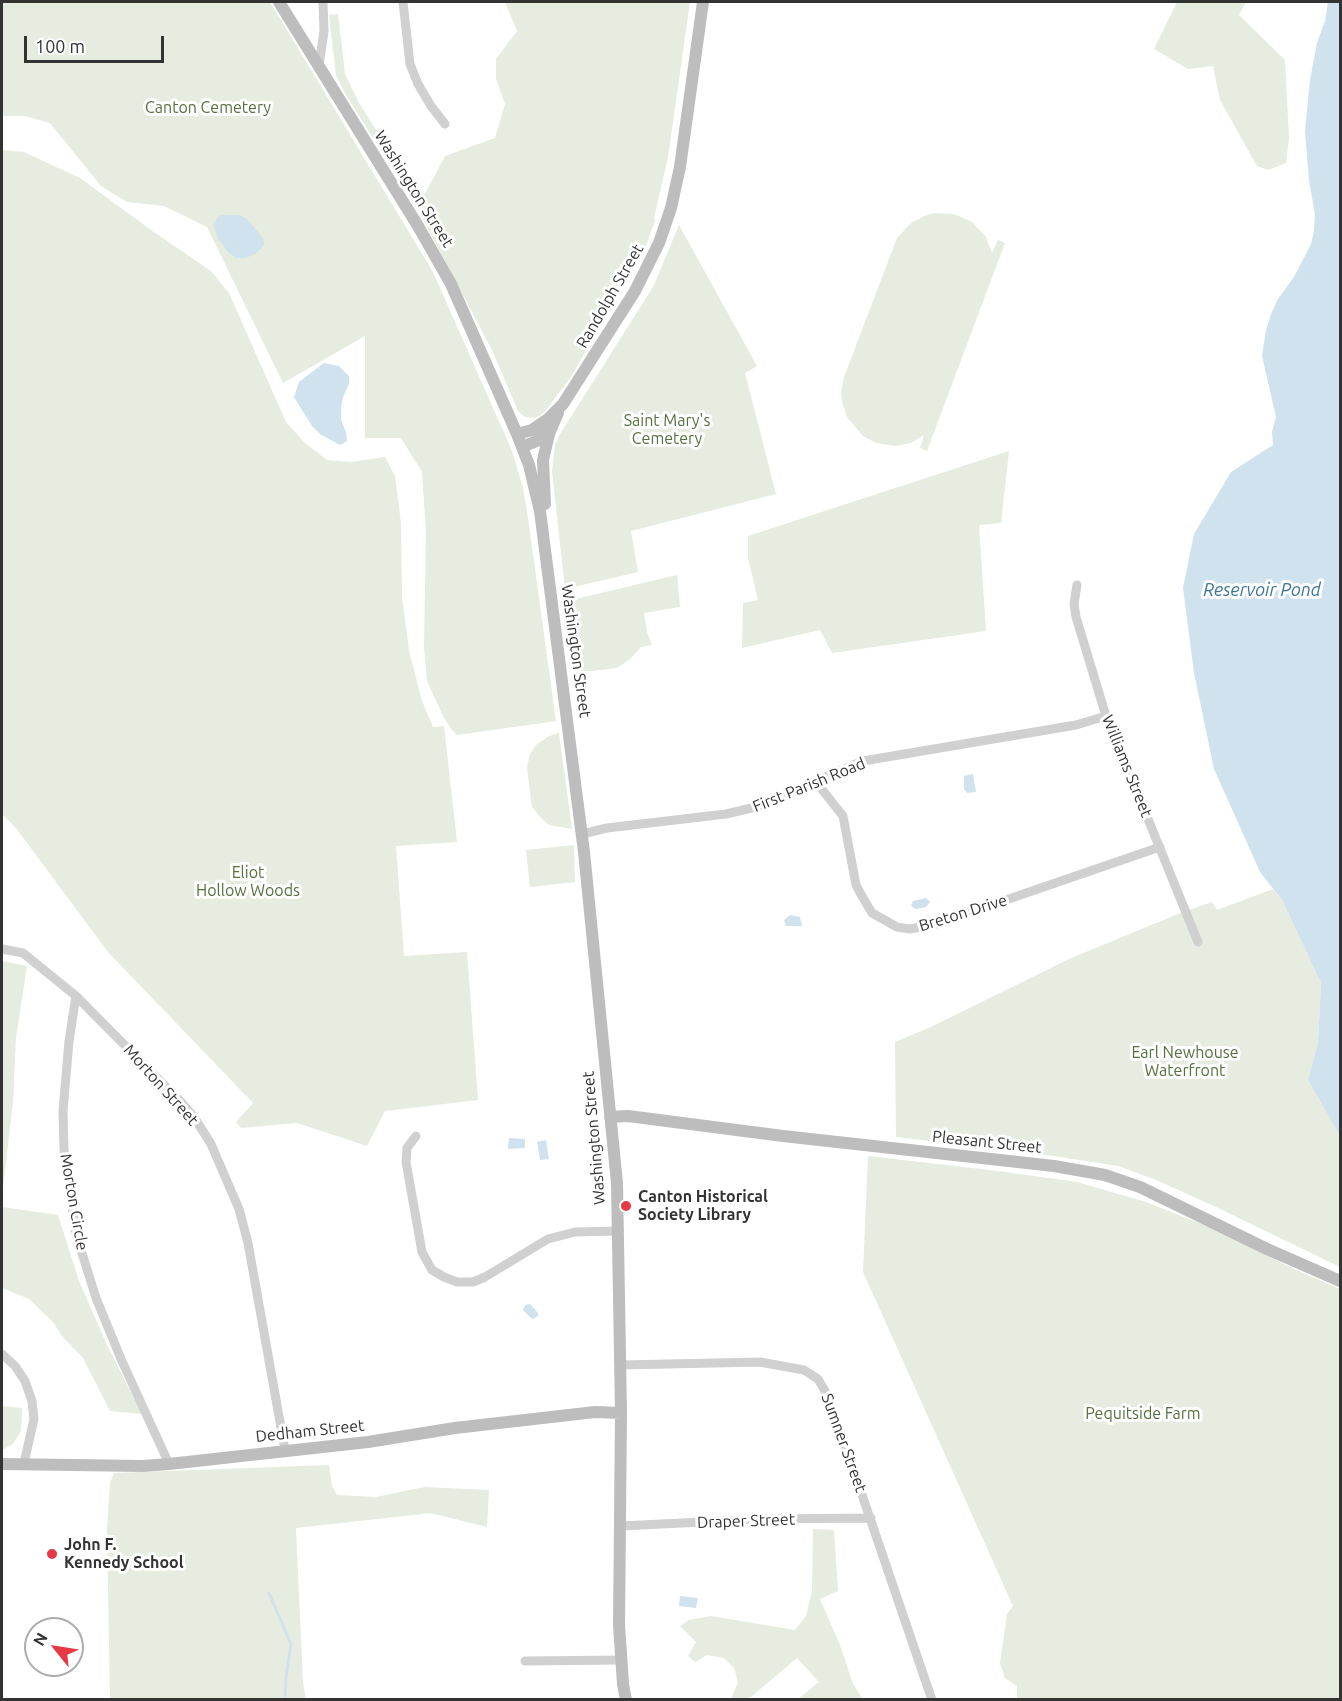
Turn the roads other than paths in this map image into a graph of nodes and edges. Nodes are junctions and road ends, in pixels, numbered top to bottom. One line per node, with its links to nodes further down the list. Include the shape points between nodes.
1 (279, 2): 5 (main road, Washington Street)
2 (322, 2): 5 (street, via 324,31)
3 (403, 2): 6 (street, via 410,64 418,84)
4 (703, 2): 7 (main road, Randolph Street, via 680,167 666,225 635,291)
5 (319, 66): 9 (main road, Washington Street, via 451,284)
6 (445, 124)
7 (563, 404): 8 (main road, Washington Street); 9 (main road, Randolph Street, via 532,430)
8 (553, 423): 10 (main road, via 539,440); 11 (main road, Washington Street, via 543,460)
9 (517, 434): 10 (main road, Washington Street)
10 (522, 447): 11 (main road, Washington Street, via 540,511)
11 (549, 575): 15 (main road, Washington Street)
12 (1077, 585): 13 (street, Williams Street, via 1076,617)
13 (1106, 716): 14 (street, First Parish Road, via 1076,725 863,761); 16 (street, Williams Street)
14 (816, 782): 15 (street, First Parish Road, via 756,807 726,814); 16 (street, Breton Drive, via 843,816 856,885 863,898 873,913 897,927 936,924)
15 (582, 834): 20 (main road, Washington Street)
16 (1160, 847): 17 (street, Williams Street)
17 (1198, 942)
18 (2, 949): 19 (street, Morton Street, via 23,953)
19 (76, 996): 27 (street, Morton Street, via 181,1102 210,1144 239,1209 248,1243); 30 (street, Morton Circle, via 63,1111 64,1150 76,1234 96,1298)
20 (609, 1117): 22 (main road, Washington Street); 23 (main road, Pleasant Street, via 628,1116 1105,1175 1140,1187)
21 (416, 1136): 22 (street, via 407,1148 406,1162 423,1252 432,1270 444,1277 473,1282 548,1239 575,1232)
22 (619, 1231): 25 (main road, Washington Street)
23 (1341, 1281)
24 (2, 1354): 28 (street, via 25,1381 32,1401 34,1419)
25 (621, 1365): 26 (main road, Washington Street); 31 (street, Sumner Street, via 760,1362 804,1370 819,1379)
26 (621, 1413): 27 (main road, Dedham Street, via 596,1412); 32 (main road, Washington Street)
27 (285, 1450): 30 (main road, Dedham Street)
28 (24, 1463): 29 (main road, Dedham Street); 30 (main road, Dedham Street)
29 (2, 1464)
30 (169, 1464)
31 (871, 1518): 32 (street, Draper Street); 36 (street, Sumner Street)
32 (621, 1526): 33 (main road, Washington Street)
33 (621, 1660): 34 (street); 35 (main road, Washington Street)
34 (525, 1661)
35 (627, 1700)
36 (932, 1700)

